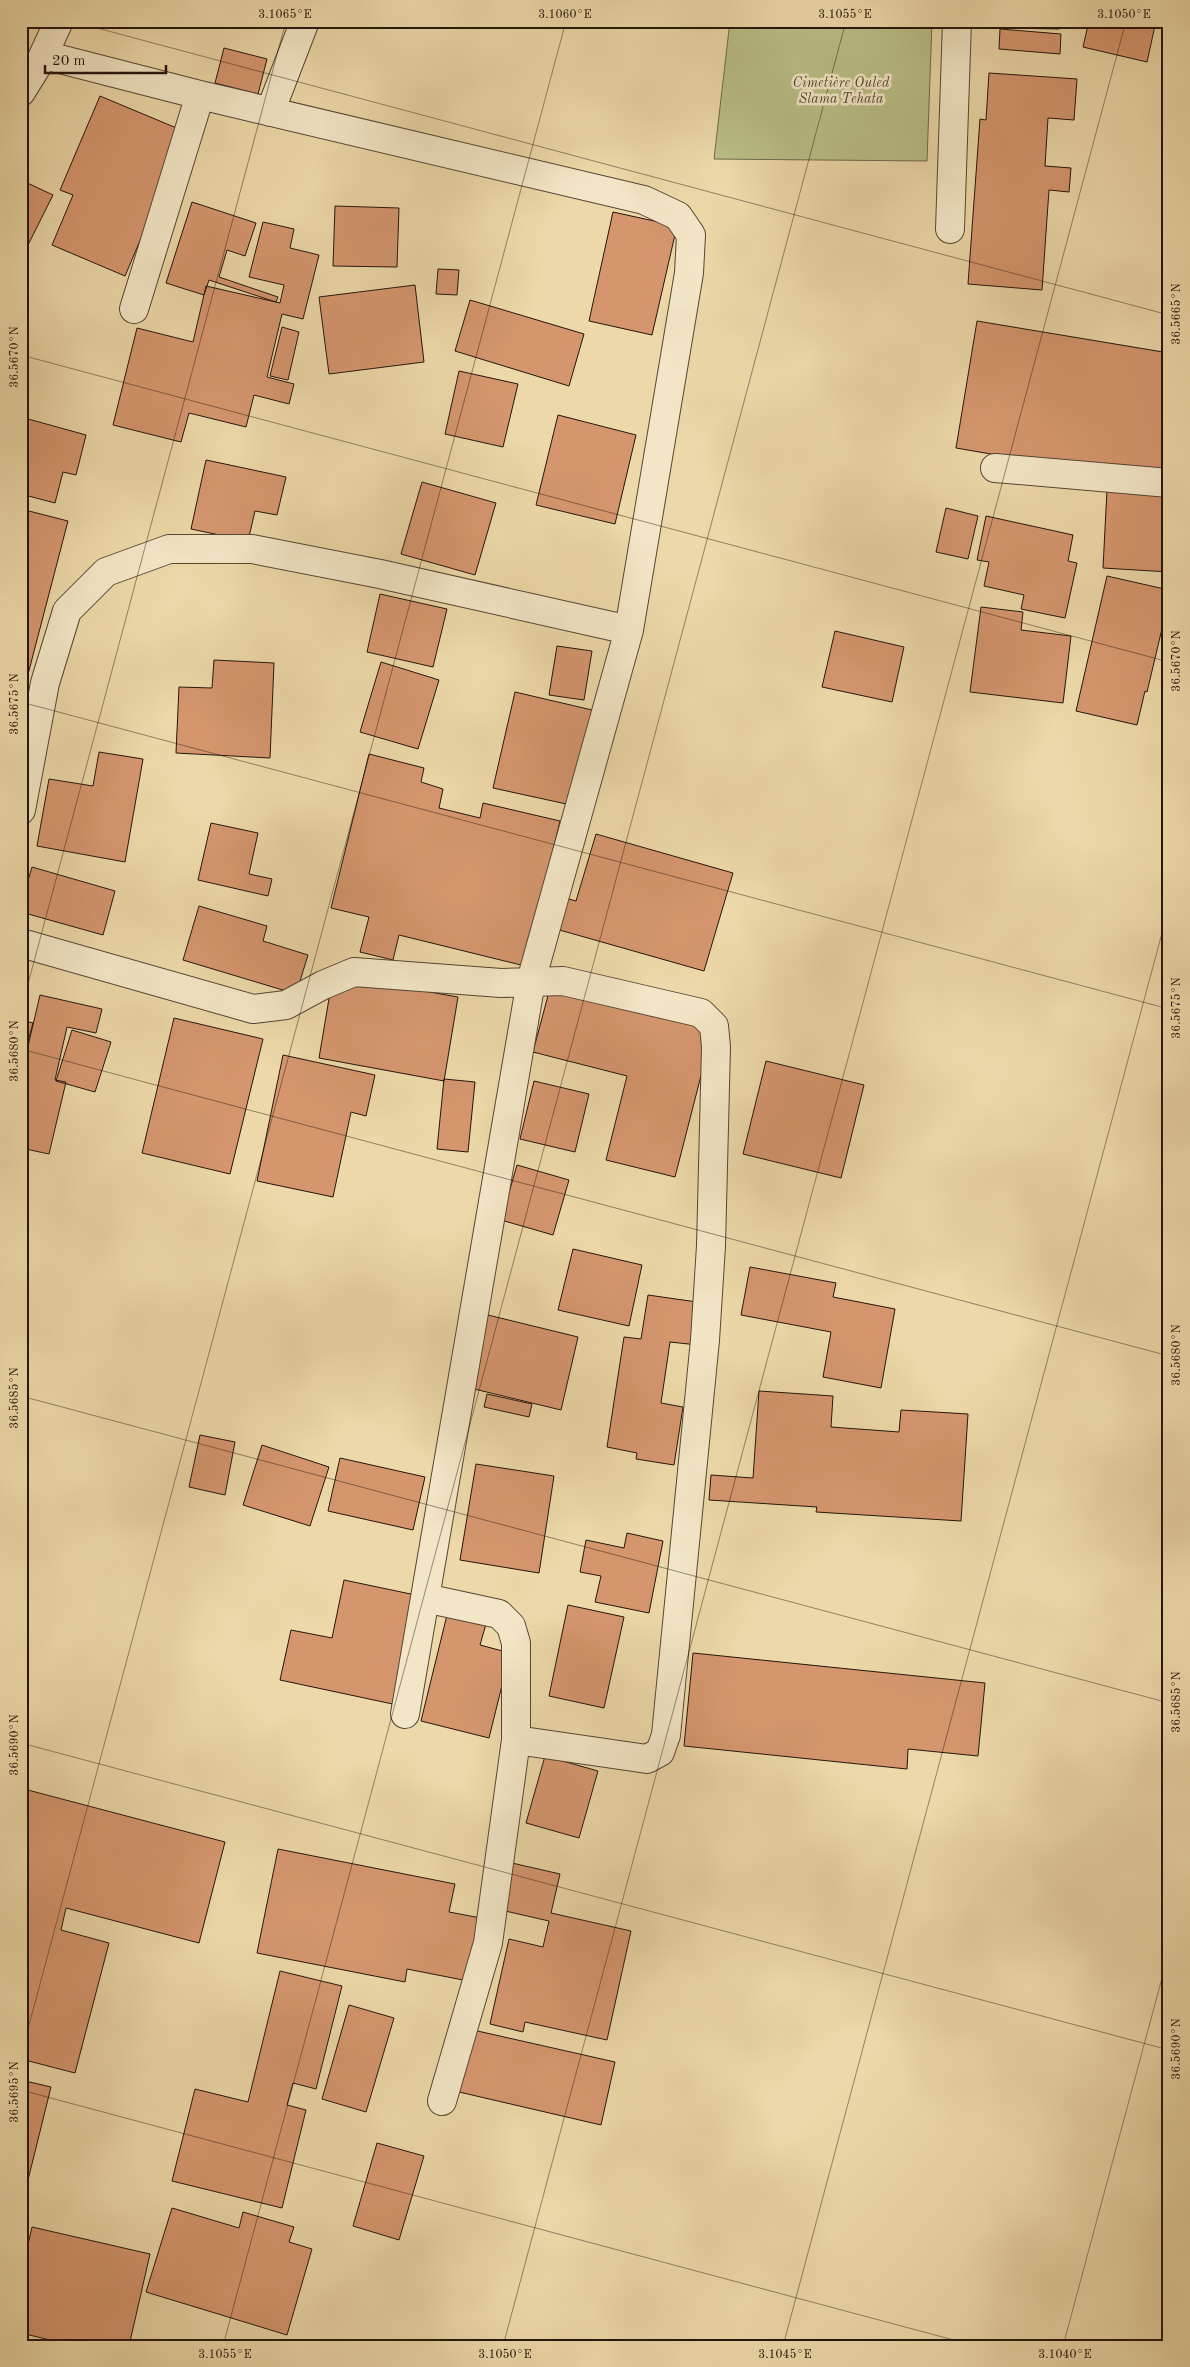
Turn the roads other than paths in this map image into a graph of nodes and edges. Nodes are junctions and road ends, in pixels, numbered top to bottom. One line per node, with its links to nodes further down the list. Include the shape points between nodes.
1 (59, 21): 4 (street)
2 (305, 21): 7 (street)
3 (957, 21): 8 (street)
4 (44, 56): 5 (street); 6 (street)
5 (21, 92)
6 (200, 95): 7 (street); 9 (street)
7 (270, 112): 12 (street, via 644,200 678,216 691,235 689,274)
8 (950, 229)
9 (134, 309)
10 (994, 468): 11 (street)
11 (1169, 483)
12 (630, 630): 13 (street, via 252,549 169,549 106,572 67,611 45,683); 15 (street)
13 (21, 810)
14 (21, 943): 15 (street, via 253,1009 286,1005 354,972 501,983)
15 (531, 981): 16 (street); 18 (street, via 563,981 701,1013 714,1026 716,1047 705,1340 666,1735 660,1752 647,1759)
16 (425, 1598): 17 (street); 18 (street, via 499,1614 511,1626 516,1643)
17 (405, 1714)
18 (516, 1740): 19 (street, via 488,1943)
19 (442, 2101)

